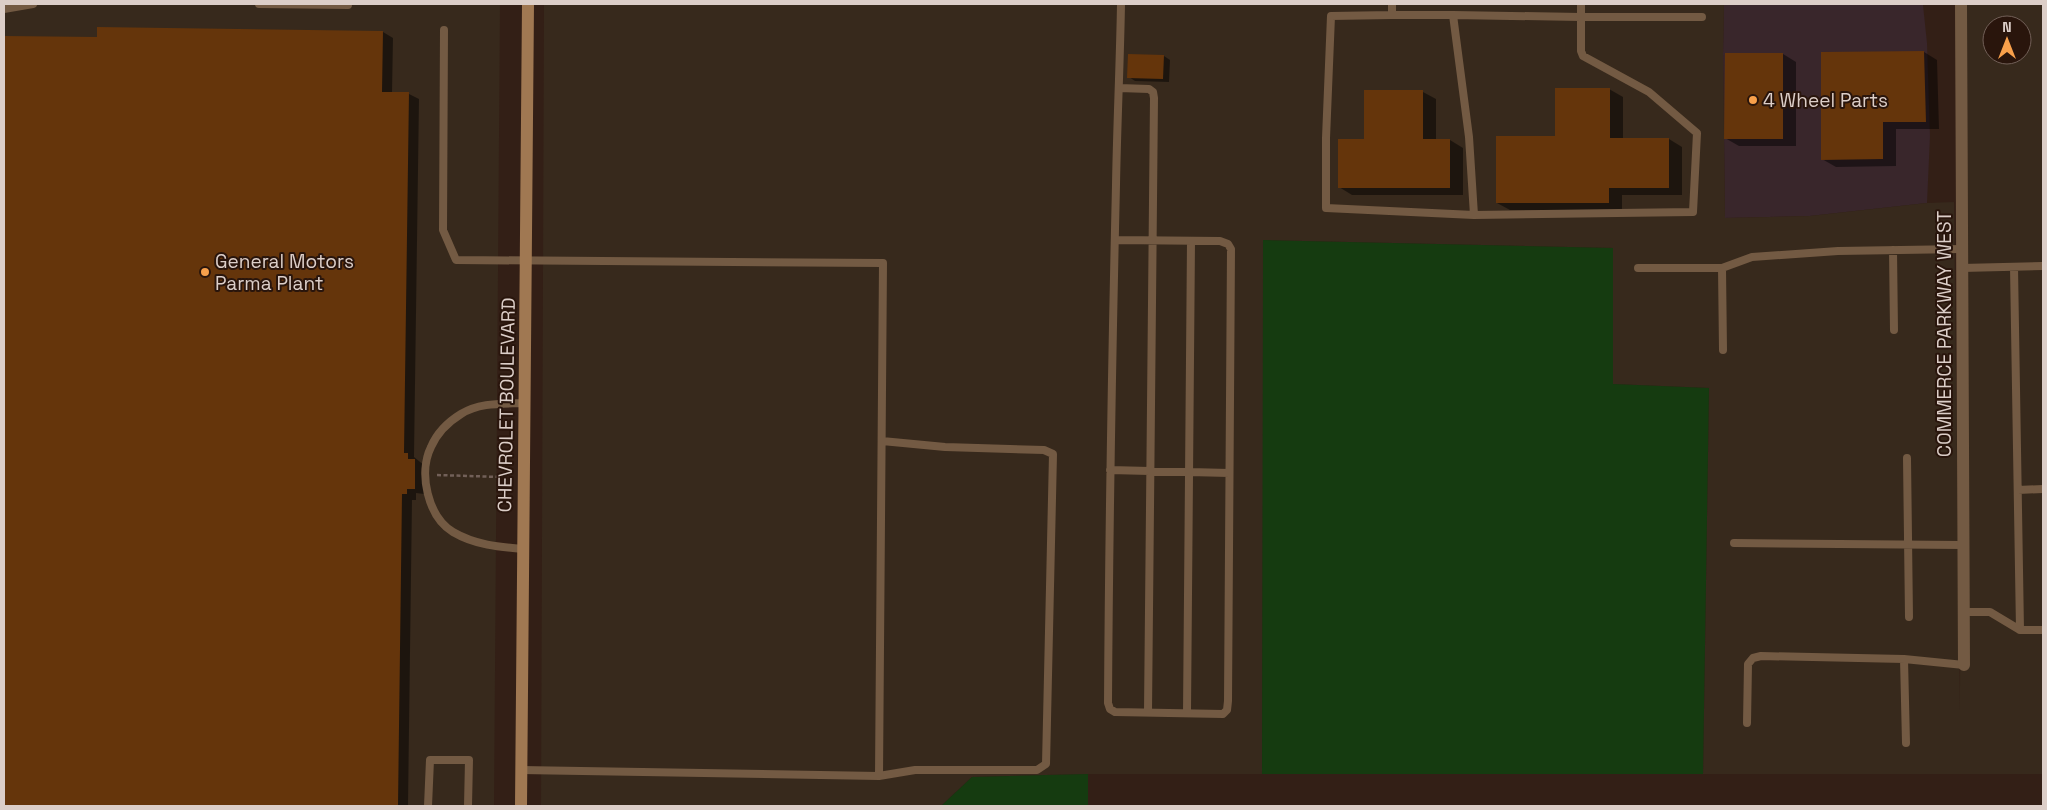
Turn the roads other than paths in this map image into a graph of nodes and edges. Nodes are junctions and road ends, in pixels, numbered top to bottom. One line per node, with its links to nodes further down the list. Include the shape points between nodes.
1 (32, 4): 9 (lane)
2 (259, 4): 8 (lane)
3 (528, 4): 22 (main road, CHEVROLET BOULEVARD)
4 (1121, 4): 15 (lane)
5 (1392, 4): 10 (lane)
6 (1581, 4): 12 (lane)
7 (1961, 4): 20 (street, COMMERCE PARKWAY WEST)
8 (348, 5)
9 (4, 9)
10 (1392, 15): 11 (lane); 16 (lane, via 1331,16 1326,208)
11 (1453, 16): 12 (lane); 16 (lane)
12 (1581, 17): 13 (lane); 16 (lane, via 1581,51 1584,56 1649,92 1698,134 1693,212)
13 (1702, 17)
14 (444, 30): 22 (lane, via 443,230 456,260)
15 (1119, 88): 17 (lane); 18 (lane, via 1149,89 1153,92)
16 (1474, 215)
17 (1115, 240): 18 (lane); 33 (lane)
18 (1153, 240): 19 (lane); 34 (lane)
19 (1191, 241): 35 (lane); 36 (lane, via 1220,241 1231,249)
20 (1962, 249): 21 (lane); 27 (street, COMMERCE PARKWAY WEST)
21 (1893, 250): 26 (lane, via 1752,257); 28 (lane)
22 (526, 260): 30 (main road, CHEVROLET BOULEVARD); 31 (lane, via 883,264)
23 (2043, 266): 24 (lane)
24 (2014, 267): 27 (lane); 38 (lane)
25 (1638, 268): 26 (lane)
26 (1722, 268): 29 (lane)
27 (1962, 268): 41 (street, COMMERCE PARKWAY WEST)
28 (1894, 330)
29 (1723, 350)
30 (524, 403): 42 (main road, CHEVROLET BOULEVARD); 42 (lane, via 475,407 451,421 436,438 426,461 428,492 433,507 451,531 484,545)
31 (882, 441): 54 (lane); 54 (lane, via 944,447 1044,450 1052,454 1046,764 1037,770 915,770)
32 (1907, 458): 40 (lane)
33 (1110, 470): 34 (lane); 49 (lane, via 1108,703 1114,712)
34 (1150, 470): 35 (lane); 49 (lane)
35 (1190, 472): 36 (lane); 50 (lane)
36 (1229, 472): 50 (lane, via 1227,710 1223,714)
37 (2043, 489): 38 (lane)
38 (2018, 490): 45 (lane)
39 (1734, 543): 40 (lane)
40 (1908, 545): 41 (lane); 44 (lane)
41 (1963, 545): 43 (street, COMMERCE PARKWAY WEST)
42 (523, 549): 53 (main road, CHEVROLET BOULEVARD)
43 (1964, 612): 45 (lane, via 1990,612); 48 (street, COMMERCE PARKWAY WEST)
44 (1908, 617)
45 (2020, 630): 46 (lane)
46 (2043, 630)
47 (1904, 659): 48 (lane); 51 (lane, via 1753,658 1748,664); 52 (lane)
48 (1964, 665)
49 (1148, 712): 50 (lane)
50 (1187, 713)
51 (1747, 723)
52 (1906, 743)
53 (521, 770): 54 (lane); 57 (main road, CHEVROLET BOULEVARD)
54 (879, 776)
55 (428, 806): 56 (lane, via 430,760 469,760)
56 (468, 806)
57 (520, 806)

